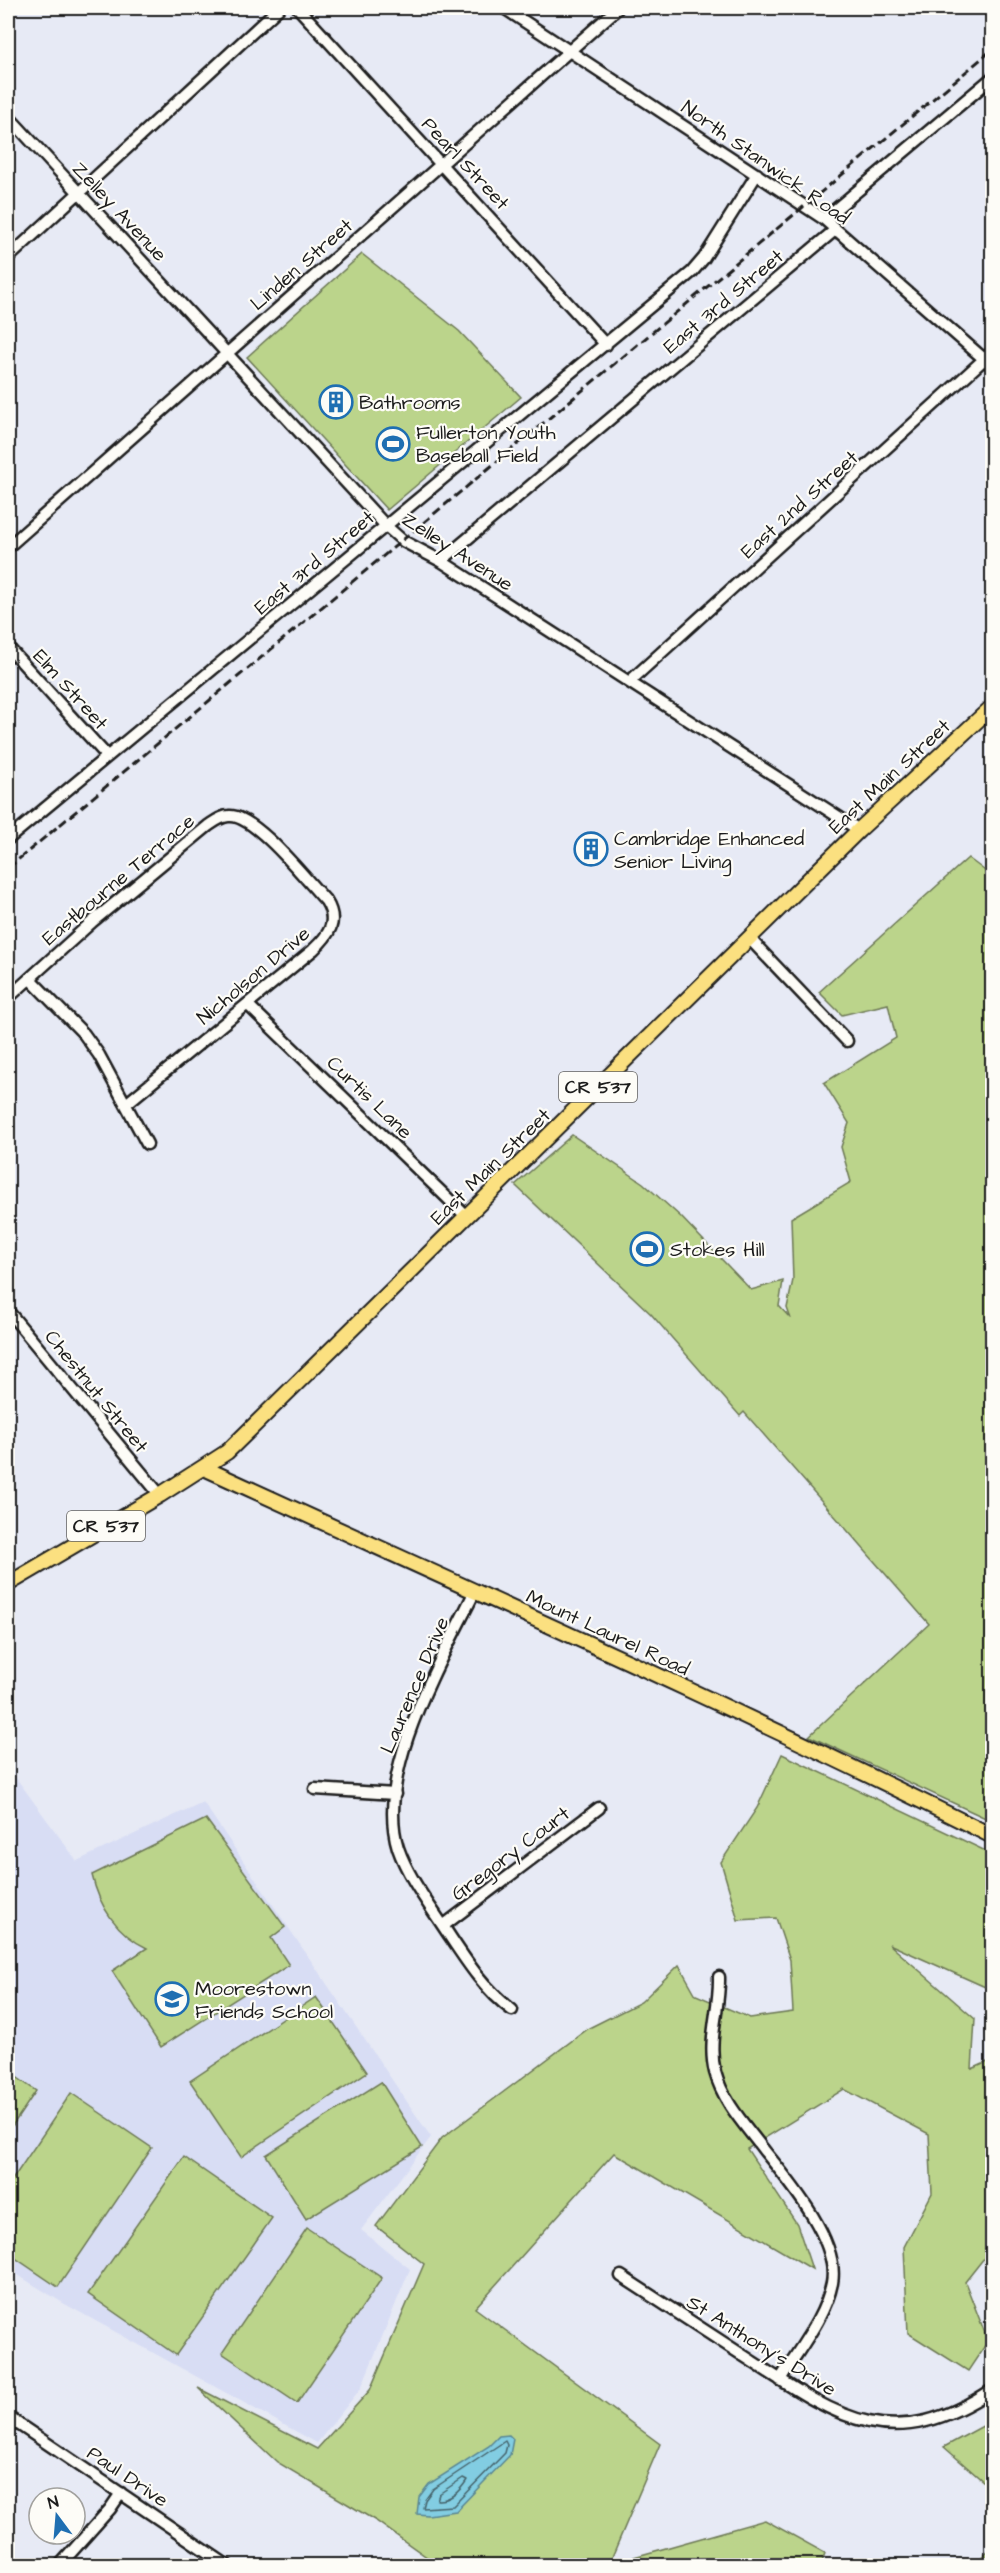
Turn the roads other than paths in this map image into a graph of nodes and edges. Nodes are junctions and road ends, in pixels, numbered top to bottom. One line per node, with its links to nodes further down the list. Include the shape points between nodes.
1 (279, 8): 10 (street)
2 (298, 8): 8 (street, Pearl Street)
3 (504, 8): 5 (street, North Stanwick Road)
4 (618, 8): 5 (street, Linden Street)
5 (571, 49): 8 (street, Linden Street); 9 (street, North Stanwick Road)
6 (993, 78): 11 (street)
7 (8, 116): 10 (street, Zelley Avenue)
8 (442, 164): 14 (street, Pearl Street); 15 (street, Linden Street)
9 (757, 174): 11 (street, North Stanwick Road); 14 (street, East 3rd Street, via 692,272)
10 (78, 193): 13 (street); 15 (street, Zelley Avenue)
11 (824, 219): 12 (street, North Stanwick Road)
12 (835, 230): 16 (street, North Stanwick Road); 19 (street, East 3rd Street)
13 (8, 258)
14 (606, 345): 17 (street, East 3rd Street)
15 (226, 353): 17 (street, Zelley Avenue); 18 (street, Linden Street)
16 (990, 359): 21 (street, East 2nd Street)
17 (386, 526): 19 (street, Zelley Avenue, via 403,541); 23 (street, East 3rd Street)
18 (8, 547)
19 (441, 561): 21 (street, Zelley Avenue)
20 (8, 647): 23 (street, Elm Street)
21 (629, 682): 25 (street, Zelley Avenue)
22 (993, 708): 25 (main road, East Main Street / CR 537)
23 (107, 756): 26 (street, East 3rd Street)
24 (229, 816): 28 (street, Eastbourne Terrace, via 219,818 190,841); 30 (street, Nicholson Drive, via 244,819 258,829 326,901 333,915 331,929 321,943)
25 (859, 830): 27 (main road, East Main Street / CR 537)
26 (8, 839)
27 (749, 938): 31 (street); 34 (main road, East Main Street / CR 537)
28 (30, 979): 29 (street, Eastbourne Terrace); 32 (street, via 84,1034)
29 (8, 998)
30 (248, 1005): 32 (street, Nicholson Drive); 34 (street, Curtis Lane)
31 (847, 1041)
32 (126, 1104): 33 (street)
33 (147, 1144)
34 (466, 1216): 36 (main road, East Main Street / CR 537, via 250,1430)
35 (8, 1311): 37 (street, Chestnut Street)
36 (204, 1468): 37 (main road, East Main Street / CR 537); 39 (main road, Mount Laurel Road)
37 (160, 1495): 38 (main road, East Main Street / CR 537)
38 (8, 1584)
39 (475, 1591): 41 (street, Laurence Drive, via 407,1739); 43 (main road, Mount Laurel Road)
40 (315, 1789): 41 (street)
41 (395, 1794): 44 (street, Laurence Drive, via 398,1848)
42 (599, 1808): 44 (street, Gregory Court)
43 (993, 1836)
44 (443, 1926): 46 (street, Laurence Drive, via 489,1990)
45 (718, 1977): 48 (street, via 712,2045 715,2074 741,2123 809,2213 832,2260 828,2295)
46 (512, 2010)
47 (621, 2276): 48 (street, St Anthony's Drive)
48 (780, 2380): 49 (street, St Anthony's Drive, via 837,2412 892,2424 946,2417)
49 (993, 2390)
50 (8, 2417): 51 (street, Paul Drive)
51 (121, 2493): 52 (street); 53 (street, Paul Drive)
52 (59, 2565)
53 (228, 2565)

